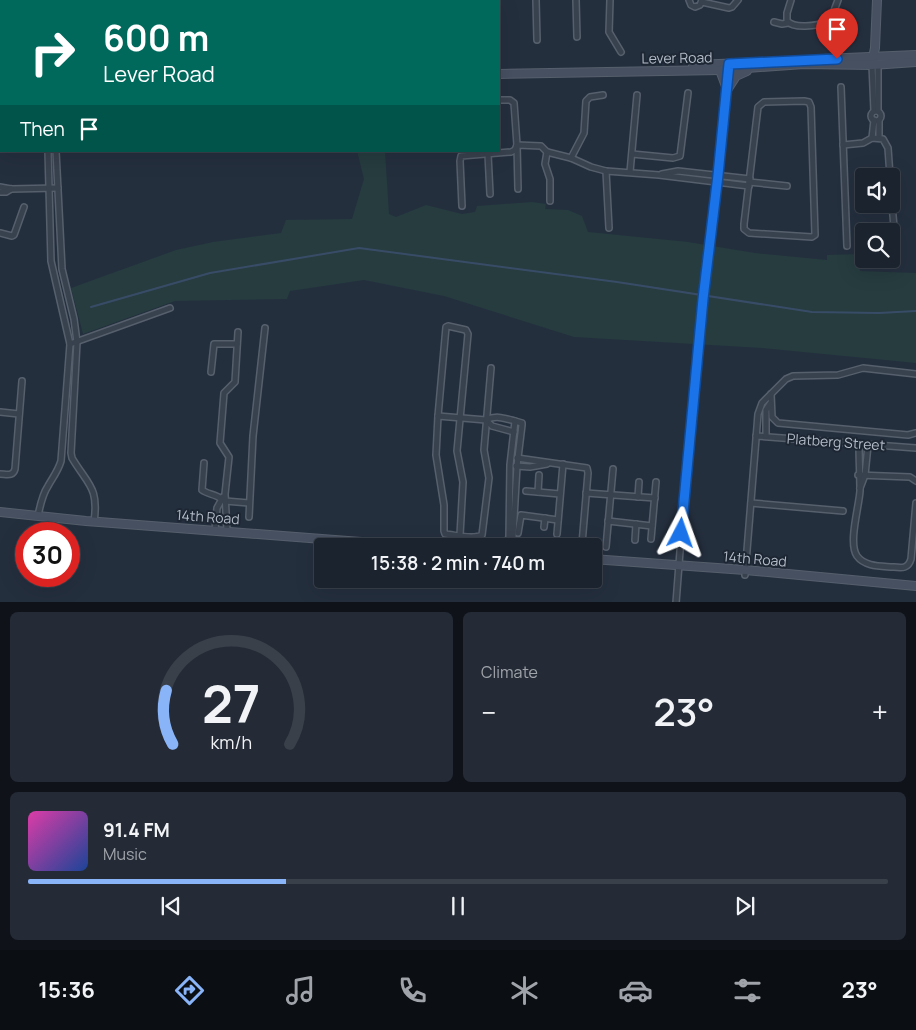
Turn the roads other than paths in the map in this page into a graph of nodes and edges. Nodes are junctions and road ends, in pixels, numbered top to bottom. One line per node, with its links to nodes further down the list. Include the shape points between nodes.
1 (536, 0): 13 (street)
2 (576, 0): 12 (street)
3 (610, 0): 14 (street, via 609,32)
4 (689, 0): 9 (street, via 695,7)
5 (738, 0): 9 (street, via 729,8)
6 (791, 0): 11 (street)
7 (838, 0): 11 (street, via 827,22)
8 (877, 0): 16 (main road)
9 (702, 1)
10 (774, 22): 11 (street)
11 (788, 23)
12 (577, 37)
13 (537, 40)
14 (621, 52)
15 (916, 56): 16 (main road, Lever Road)
16 (875, 61): 17 (main road, Lever Road); 18 (main road, Lever Road); 19 (main road, Lever Road); 29 (street)
17 (916, 62)
18 (729, 67): 19 (main road, Lever Road); 20 (main road, Lever Road); 21 (main road, Lever Road); 24 (street)
19 (753, 68): 24 (main road, via 738,75)
20 (720, 70): 22 (main road, Lever Road); 24 (main road)
21 (500, 72)
22 (500, 72)
23 (841, 87): 34 (street)
24 (727, 89): 45 (street)
25 (688, 93): 39 (street, via 680,156)
26 (603, 95): 40 (street, via 590,96 586,101 584,133)
27 (638, 95): 39 (street)
28 (500, 100): 33 (street, via 514,103)
29 (876, 111): 30 (street, via 871,116); 30 (street, via 881,115)
30 (876, 120): 31 (street); 32 (street)
31 (872, 138): 32 (street); 34 (street, via 863,143)
32 (879, 138): 41 (street, via 887,144)
33 (517, 145): 37 (street, via 539,146); 38 (street, via 513,151); 53 (street)
34 (843, 145): 61 (street)
35 (48, 152): 50 (street)
36 (56, 152): 51 (street)
37 (547, 152): 40 (street); 56 (street, via 545,164 550,179)
38 (488, 154): 55 (street); 57 (street, via 461,156)
39 (632, 154): 43 (street)
40 (572, 158): 42 (street)
41 (889, 168)
42 (606, 171): 43 (street); 59 (street)
43 (630, 172): 44 (street)
44 (659, 175): 45 (street, via 678,171); 46 (street)
45 (718, 175): 46 (street); 47 (street)
46 (718, 182): 47 (street); 140 (street, via 703,299)
47 (749, 182): 47 (street, via 759,106 767,102 809,102 815,235 747,232 744,224); 48 (street)
48 (787, 186)
49 (0, 187): 52 (street)
50 (49, 188): 51 (street); 52 (street); 66 (street, via 51,261)
51 (58, 188): 65 (street, via 62,268)
52 (11, 189): 54 (street)
53 (518, 189)
54 (0, 192)
55 (490, 194)
56 (550, 201)
57 (462, 206)
58 (24, 207): 60 (street, via 13,236)
59 (609, 228)
60 (0, 233)
61 (847, 246)
62 (170, 308): 65 (street)
63 (265, 328): 111 (street)
64 (238, 332): 67 (street)
65 (77, 342): 66 (street); 123 (street, via 71,453 93,491 96,505)
66 (70, 344): 118 (street, via 61,461 41,501)
67 (237, 344): 69 (street, via 214,344); 109 (street, via 235,382 224,393 220,445 229,457)
68 (491, 368): 78 (street)
69 (211, 372)
70 (916, 374): 72 (street, via 863,368 838,375 793,376)
71 (22, 381): 75 (street)
72 (771, 394): 73 (street); 82 (street, via 760,405)
73 (771, 404): 81 (street, via 772,418 778,423 908,435); 83 (street, via 766,410)
74 (0, 412): 75 (street)
75 (19, 414): 95 (street, via 15,472)
76 (438, 416): 77 (street); 77 (street, via 445,328 448,326 467,332); 131 (street, via 436,455 444,505 444,533)
77 (460, 419): 78 (street); 131 (street, via 457,450 463,482)
78 (486, 420): 79 (street, via 498,417); 80 (street, via 492,426); 131 (street, via 484,450 489,478 482,535)
79 (515, 421): 80 (street); 88 (street, via 522,424)
80 (514, 432): 87 (street)
81 (916, 433)
82 (756, 436): 83 (street, Platberg Street); 114 (street)
83 (766, 436): 84 (street, Platberg Street)
84 (859, 444): 85 (street, Platberg Street); 97 (street)
85 (868, 445): 86 (street, Platberg Street); 98 (street)
86 (916, 448)
87 (511, 458): 88 (street); 92 (street)
88 (518, 458): 90 (street); 93 (street)
89 (204, 463): 109 (street, via 202,490)
90 (550, 464): 91 (street); 93 (street)
91 (563, 464): 105 (street, via 587,468); 106 (street)
92 (510, 465): 93 (street); 112 (street)
93 (517, 466): 113 (street)
94 (613, 468): 107 (street)
95 (0, 474)
96 (539, 475): 104 (street)
97 (858, 475): 98 (street); 102 (street)
98 (865, 475): 99 (street, via 910,477); 102 (street)
99 (916, 481)
100 (639, 482): 108 (street)
101 (656, 482): 110 (street)
102 (860, 490): 115 (street, via 854,548 858,558 871,565 902,568 910,563)
103 (526, 491): 104 (street)
104 (538, 492): 106 (street)
105 (586, 492): 107 (street); 135 (street)
106 (560, 494): 121 (street)
107 (610, 495): 108 (street); 122 (street)
108 (638, 497): 110 (street)
109 (224, 498): 111 (street); 127 (street, via 217,508); 128 (street)
110 (655, 498): 125 (street)
111 (249, 502): 119 (street)
112 (508, 502): 113 (street); 133 (street)
113 (518, 503): 134 (street)
114 (751, 503): 116 (street); 141 (street)
115 (916, 503)
116 (843, 511)
117 (0, 512): 118 (main road, 14th Road)
118 (38, 516): 123 (main road, 14th Road)
119 (249, 517)
120 (545, 518): 121 (street); 126 (street); 129 (street, via 521,515)
121 (558, 520): 130 (street)
122 (608, 521): 124 (street); 138 (street)
123 (94, 522): 127 (main road, 14th Road)
124 (636, 524): 125 (street); 137 (street)
125 (652, 526): 136 (street)
126 (544, 527)
127 (215, 530): 128 (main road, 14th Road)
128 (226, 531): 132 (main road, 14th Road)
129 (518, 533)
130 (557, 534)
131 (460, 535)
132 (314, 538)
133 (508, 538)
134 (513, 538)
135 (582, 538)
136 (650, 539)
137 (635, 540)
138 (606, 547)
139 (602, 561): 140 (main road, 14th Road)
140 (679, 568): 141 (main road, 14th Road); 143 (street)
141 (745, 572): 142 (main road, 14th Road)
142 (916, 588)
143 (676, 602)

